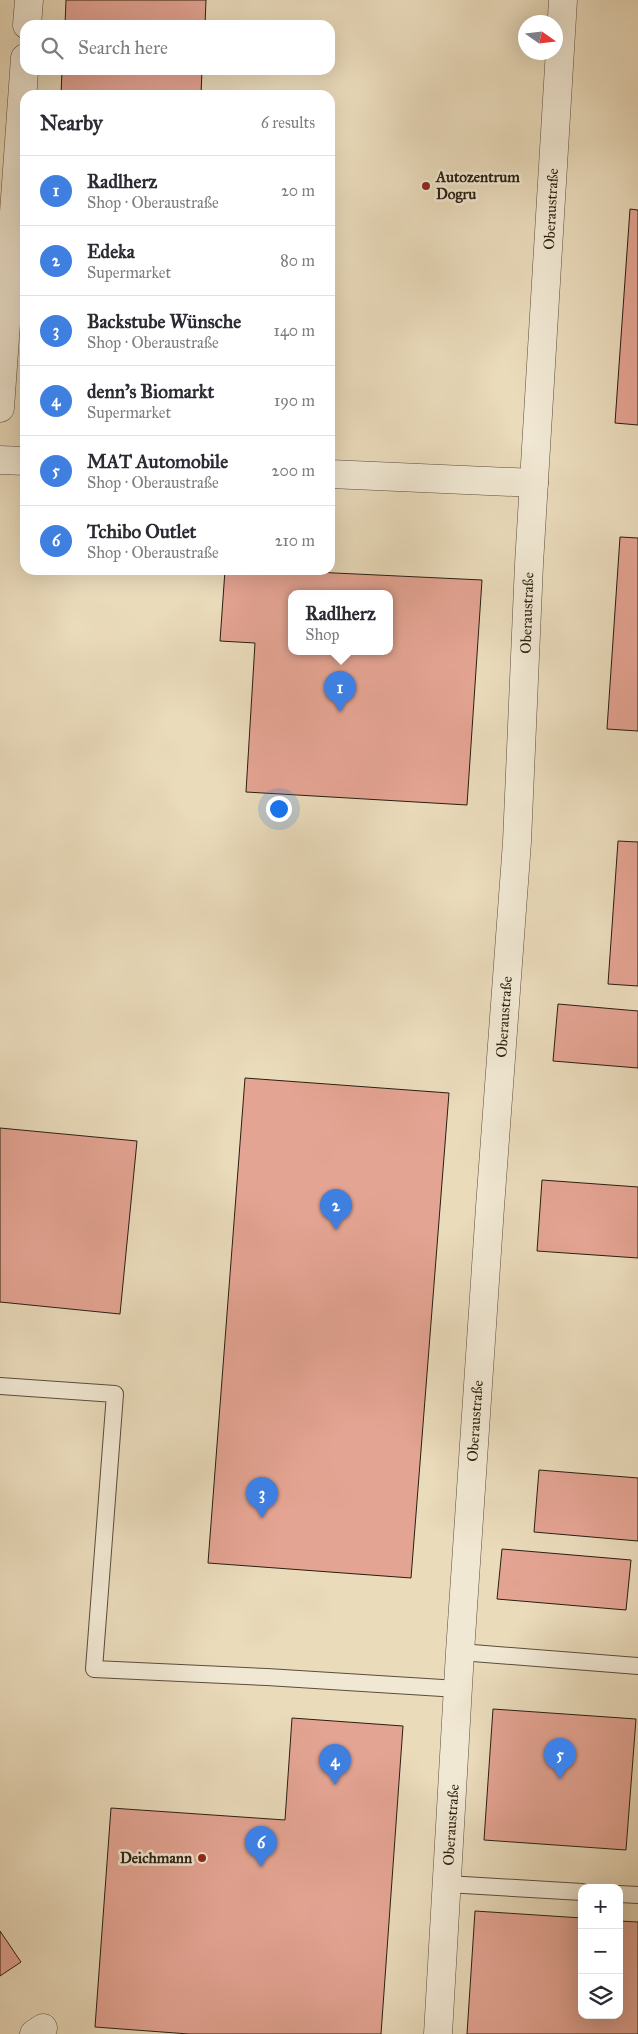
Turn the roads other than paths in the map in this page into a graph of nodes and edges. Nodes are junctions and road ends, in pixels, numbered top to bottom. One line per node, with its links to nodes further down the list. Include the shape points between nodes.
1 (29, 0): 3 (street)
2 (563, 0): 11 (street, Oberaustraße)
3 (27, 20)
4 (24, 75): 5 (street)
5 (23, 90)
6 (20, 128): 7 (street)
7 (0, 408)
8 (0, 460): 9 (street)
9 (20, 461)
10 (335, 474): 11 (street)
11 (534, 483): 13 (street, Oberaustraße, via 517,842)
12 (0, 1386): 15 (lane, via 115,1394 94,1669)
13 (460, 1652): 14 (lane); 15 (street, Oberaustraße)
14 (638, 1666)
15 (458, 1689): 16 (street, Oberaustraße)
16 (447, 1884): 17 (lane); 20 (street, Oberaustraße)
17 (578, 1892)
18 (623, 1894): 19 (lane)
19 (638, 1895)
20 (438, 2034)

